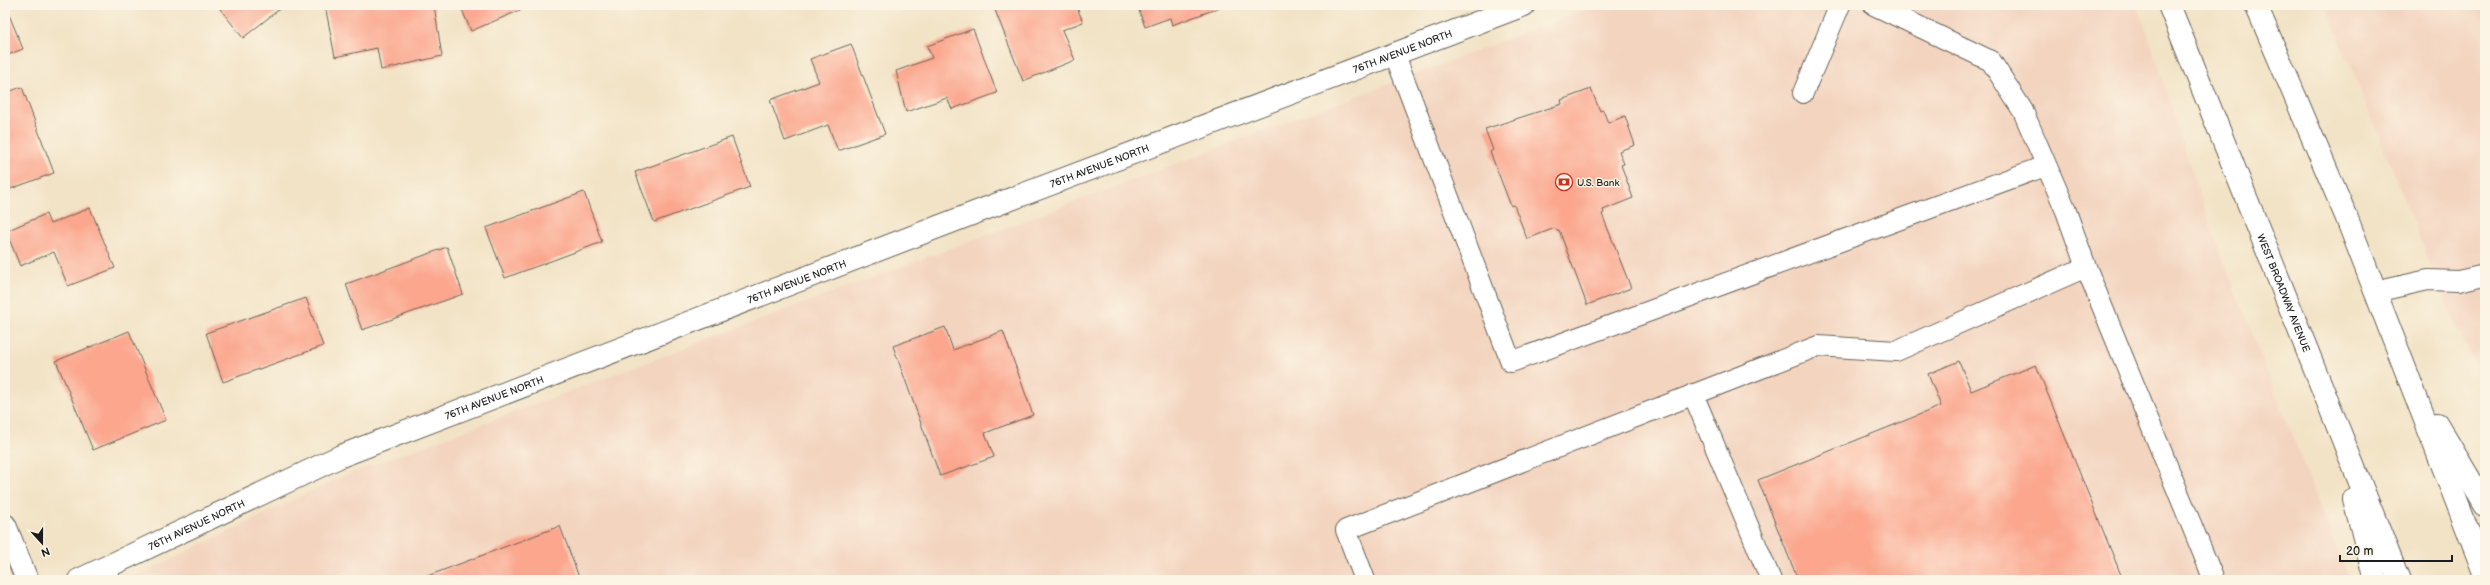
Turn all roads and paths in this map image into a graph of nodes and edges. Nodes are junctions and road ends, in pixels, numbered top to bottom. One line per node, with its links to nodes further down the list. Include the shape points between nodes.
1 (1524, 5): 6 (street, 76TH AVENUE NORTH)
2 (1840, 5): 7 (lane)
3 (1874, 5): 8 (lane, via 1991,61 2023,111)
4 (2169, 5): 14 (street, WEST BROADWAY AVENUE)
5 (2256, 5): 11 (street, via 2346,216)
6 (1395, 55): 8 (lane, via 1511,362); 19 (street, 76TH AVENUE NORTH, via 995,204 341,456)
7 (1803, 93)
8 (2045, 166): 9 (lane, via 2066,211)
9 (2086, 267): 13 (lane, via 1896,351 1818,346); 22 (lane)
10 (2485, 275): 11 (lane, via 2458,281 2428,280)
11 (2375, 292): 12 (street)
12 (2404, 368): 15 (street); 17 (street)
13 (1693, 394): 20 (lane, via 1346,530); 21 (lane)
14 (2328, 403): 23 (street); 24 (street, WEST BROADWAY AVENUE)
15 (2485, 505)
16 (5, 525): 18 (street)
17 (2485, 575)
18 (27, 580)
19 (79, 580)
20 (1365, 580)
21 (1771, 580)
22 (2214, 580)
23 (2375, 580)
24 (2399, 580)

